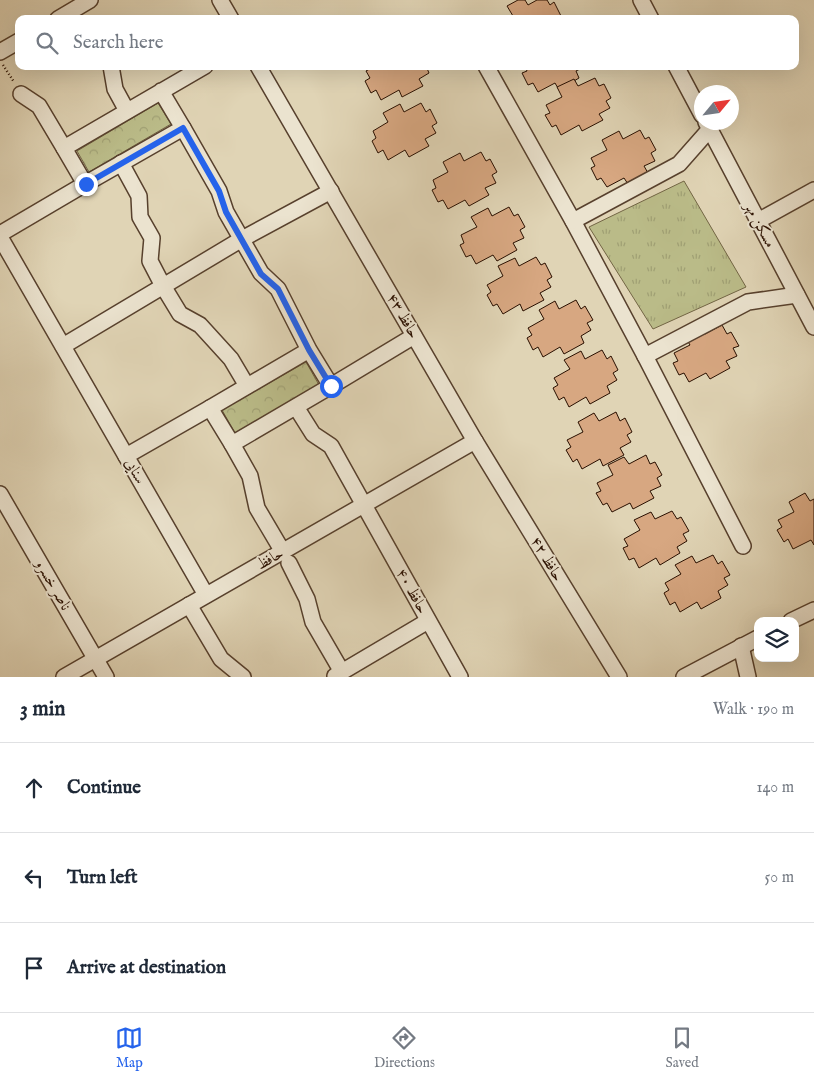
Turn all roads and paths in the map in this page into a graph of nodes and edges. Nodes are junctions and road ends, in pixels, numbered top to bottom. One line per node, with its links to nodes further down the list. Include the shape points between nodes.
1 (220, 0): 5 (street)
2 (641, 0): 6 (street)
3 (83, 6): 4 (street)
4 (66, 15)
5 (229, 15)
6 (649, 15)
7 (15, 43): 8 (street)
8 (0, 52)
9 (0, 60): 16 (path)
10 (112, 70): 18 (street, via 114,89)
11 (198, 70): 15 (street)
12 (260, 70): 26 (street, حافظ ۴۳)
13 (488, 70): 27 (street)
14 (678, 70): 17 (street)
15 (161, 92): 18 (street); 19 (street)
16 (21, 94): 22 (street, via 39,106)
17 (694, 100)
18 (127, 111): 22 (street)
19 (183, 128): 23 (street); 30 (street)
20 (705, 130): 27 (street, via 679,164)
21 (710, 130): 28 (street, مسکن مهر)
22 (64, 148): 24 (street)
23 (121, 163): 24 (street); 31 (street, via 140,196 140,217 152,238 150,261)
24 (86, 184): 29 (street)
25 (814, 190): 28 (street)
26 (330, 191): 30 (street); 34 (street, حافظ ۴۳)
27 (573, 220): 37 (street)
28 (758, 221): 32 (street, مسکن مهر)
29 (0, 235): 35 (street, سنایی)
30 (242, 240): 31 (street); 36 (street, via 261,274 278,289)
31 (163, 286): 35 (street); 38 (street, via 180,314 200,325 231,359)
32 (797, 295): 33 (street, مسکن مهر); 37 (street, via 748,302)
33 (814, 327)
34 (414, 336): 39 (street); 42 (street, حافظ ۴۳)
35 (63, 346): 44 (street, سنایی)
36 (309, 350): 38 (street); 39 (street)
37 (645, 356): 47 (street)
38 (246, 386): 41 (street)
39 (331, 386): 40 (street)
40 (296, 407): 43 (street); 46 (street, حافظ ۴۰, via 313,434 331,446)
41 (210, 408): 43 (street); 44 (street)
42 (475, 441): 46 (street, حافظ); 62 (street, حافظ ۴۲)
43 (232, 444): 48 (street, via 250,476 257,508)
44 (126, 456): 49 (street, سنایی)
45 (0, 494): 56 (street, ناصر خسرو)
46 (364, 505): 48 (street, حافظ); 53 (street, حافظ ۴۰)
47 (743, 546)
48 (286, 557): 49 (street, حافظ); 57 (street)
49 (206, 595): 50 (street, حافظ)
50 (189, 605): 56 (street, حافظ); 60 (street, via 221,658)
51 (814, 608): 52 (street)
52 (797, 617)
53 (428, 621): 57 (street); 61 (street, حافظ ۴۰)
54 (754, 640): 55 (street)
55 (741, 646): 63 (street); 64 (street)
56 (96, 659): 58 (street, حافظ); 59 (street, ناصر خسرو)
57 (338, 674)
58 (64, 677)
59 (106, 677)
60 (243, 677)
61 (460, 677)
62 (619, 677)
63 (684, 677)
64 (748, 677)

